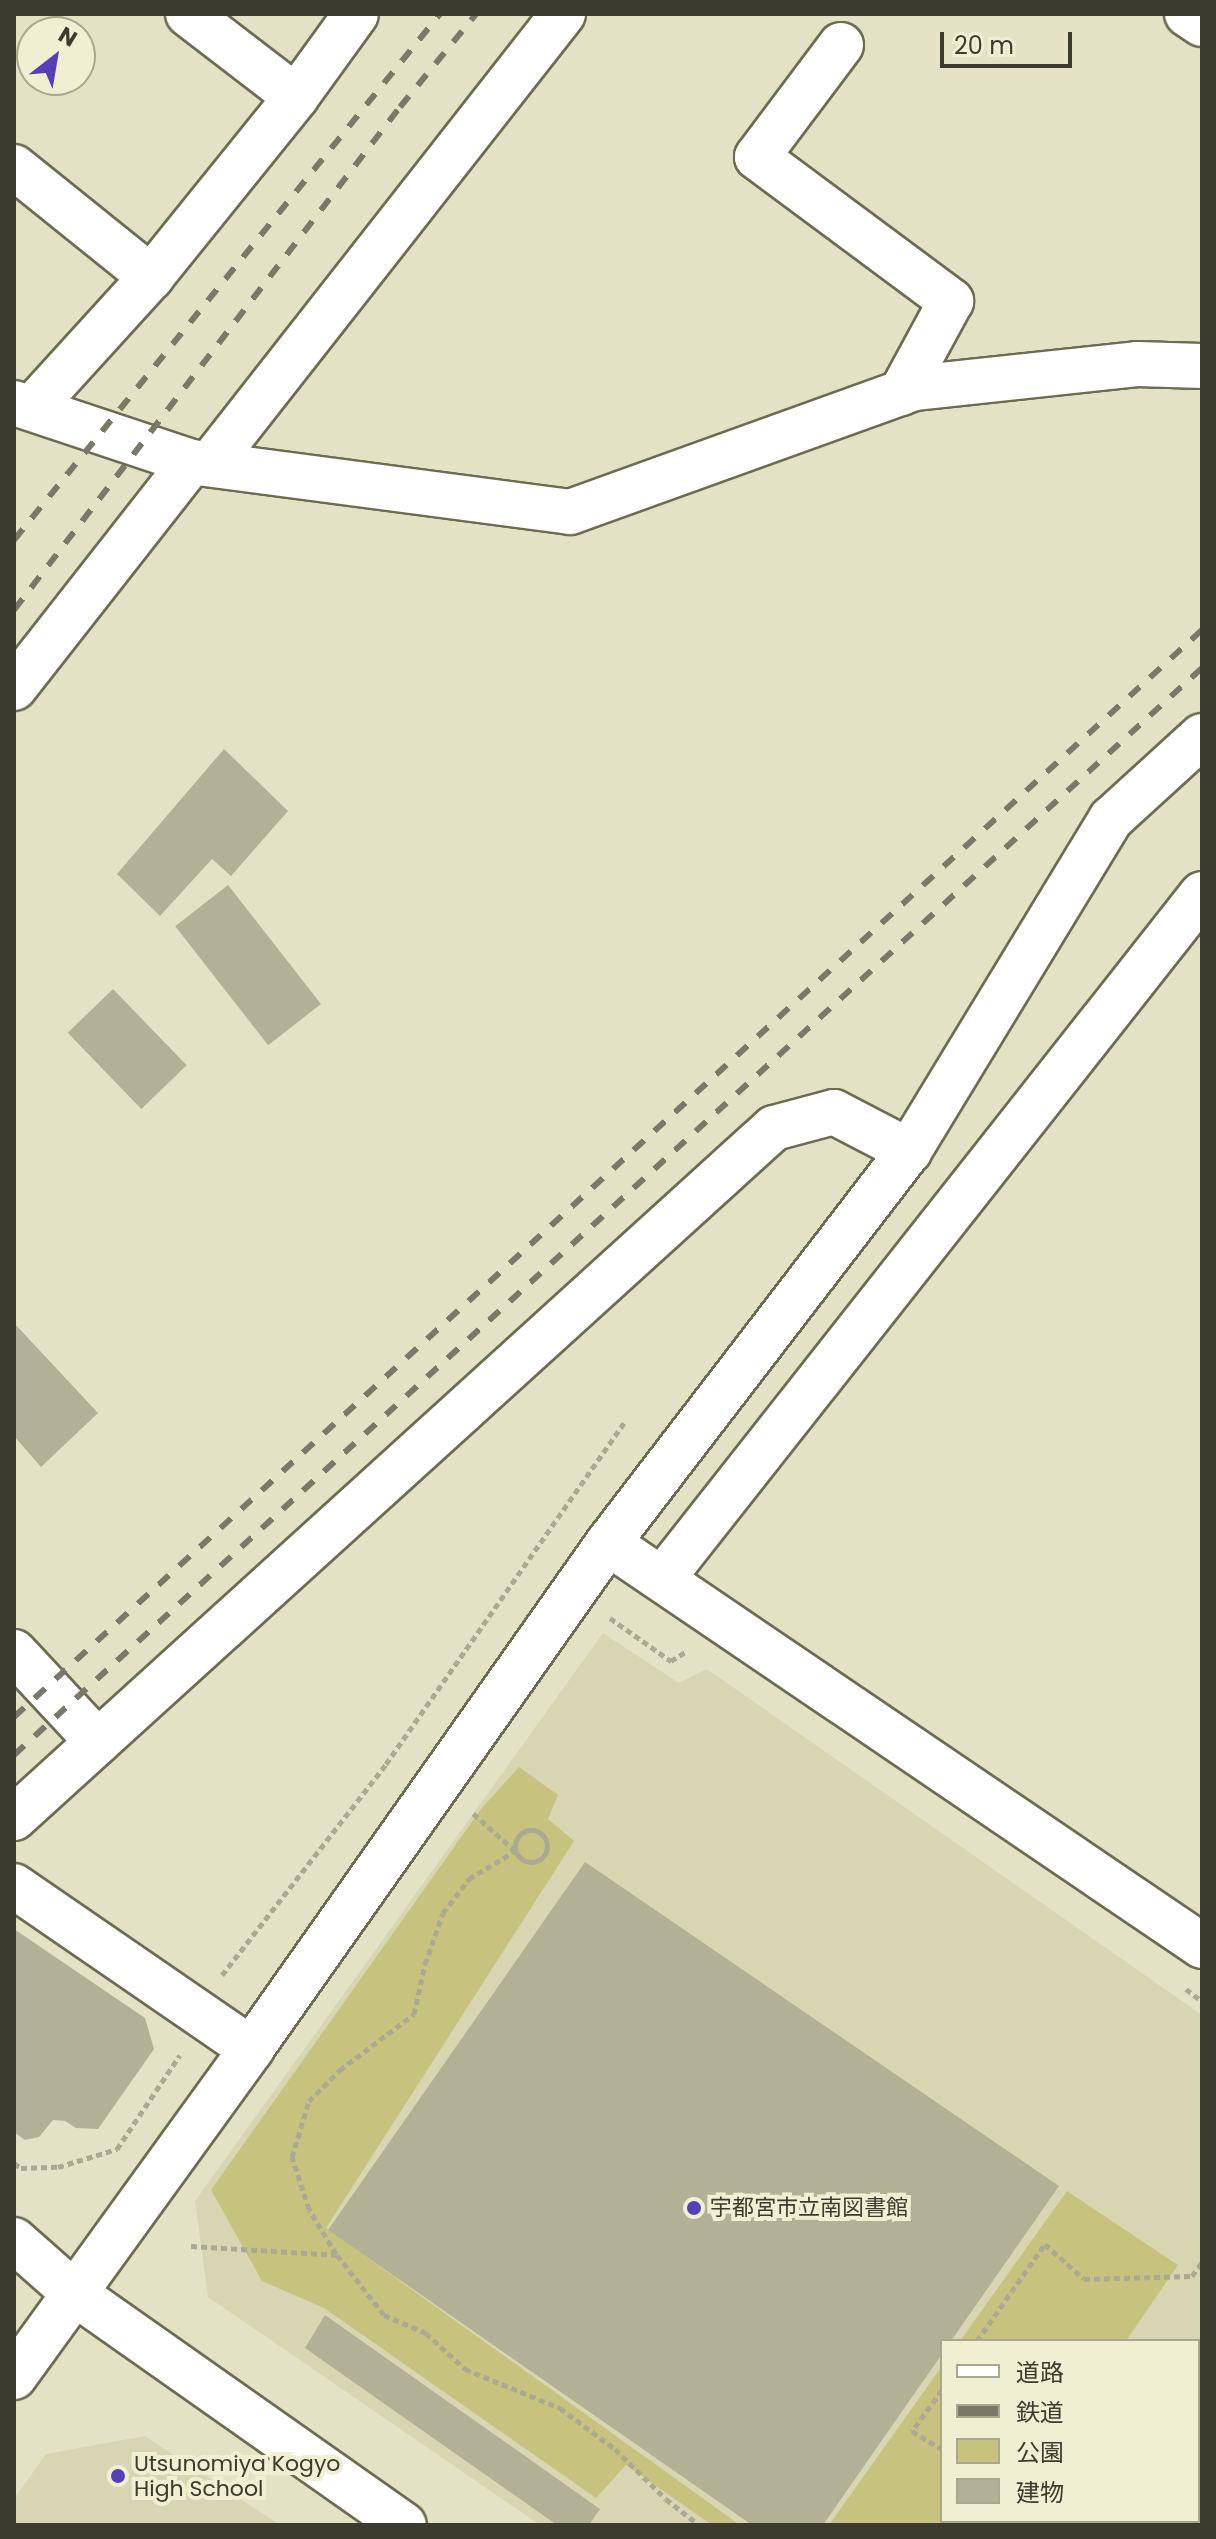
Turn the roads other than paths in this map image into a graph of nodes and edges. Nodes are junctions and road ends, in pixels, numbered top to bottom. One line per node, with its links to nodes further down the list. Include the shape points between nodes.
1 (188, 14): 7 (street)
2 (356, 14): 7 (street)
3 (563, 14): 13 (street)
4 (1187, 14): 5 (street)
5 (1202, 24)
6 (841, 45): 11 (street, via 757,157 951,301)
7 (296, 97): 9 (street)
8 (14, 167): 9 (street)
9 (151, 277): 12 (street)
10 (1202, 366): 11 (street, via 1137,364)
11 (901, 393): 13 (street, via 570,512)
12 (23, 406): 13 (street)
13 (200, 463): 14 (street)
14 (14, 688)
15 (1202, 736): 17 (street, via 1111,819)
16 (1202, 894): 19 (street)
17 (909, 1151): 18 (street); 21 (street, via 834,1112 774,1128)
18 (608, 1543): 19 (street); 25 (street)
19 (662, 1579): 24 (street)
20 (14, 1652): 21 (street)
21 (98, 1742): 22 (street)
22 (14, 1818)
23 (14, 1886): 25 (street, via 193,2029)
24 (1202, 1946)
25 (251, 2049): 27 (street)
26 (14, 2240): 27 (street)
27 (74, 2293): 28 (street); 29 (street)
28 (14, 2377)
29 (404, 2525)

